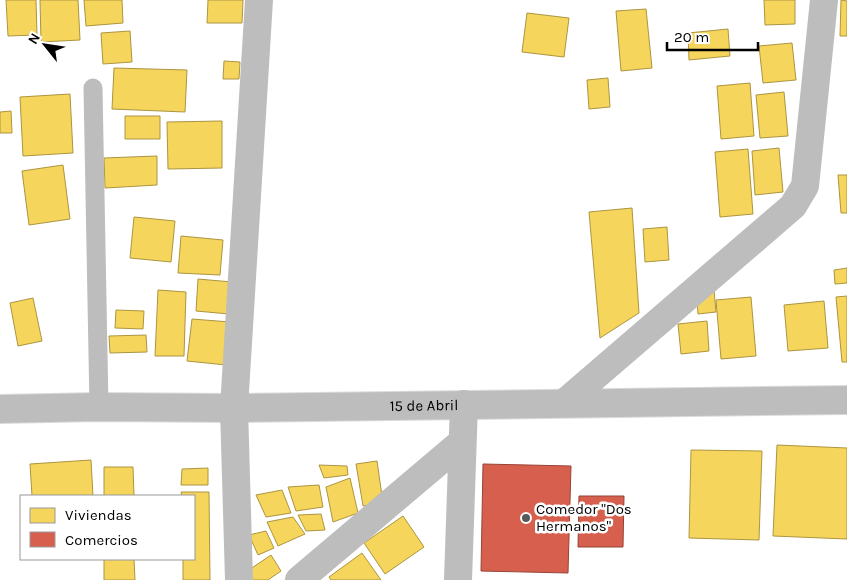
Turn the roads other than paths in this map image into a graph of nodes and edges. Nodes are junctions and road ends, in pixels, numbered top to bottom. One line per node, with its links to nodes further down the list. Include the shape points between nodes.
1 (259, 0): 8 (street)
2 (824, 0): 5 (street, via 805,186 793,206)
3 (93, 88): 7 (lane)
4 (847, 400): 5 (street, 15 de Abril)
5 (564, 403): 6 (street, 15 de Abril)
6 (464, 404): 8 (street, 15 de Abril); 10 (street)
7 (98, 407): 8 (street, 15 de Abril); 9 (street, 15 de Abril)
8 (234, 408): 11 (street)
9 (0, 409)
10 (462, 442): 12 (street); 13 (street)
11 (239, 580)
12 (299, 580)
13 (458, 580)

